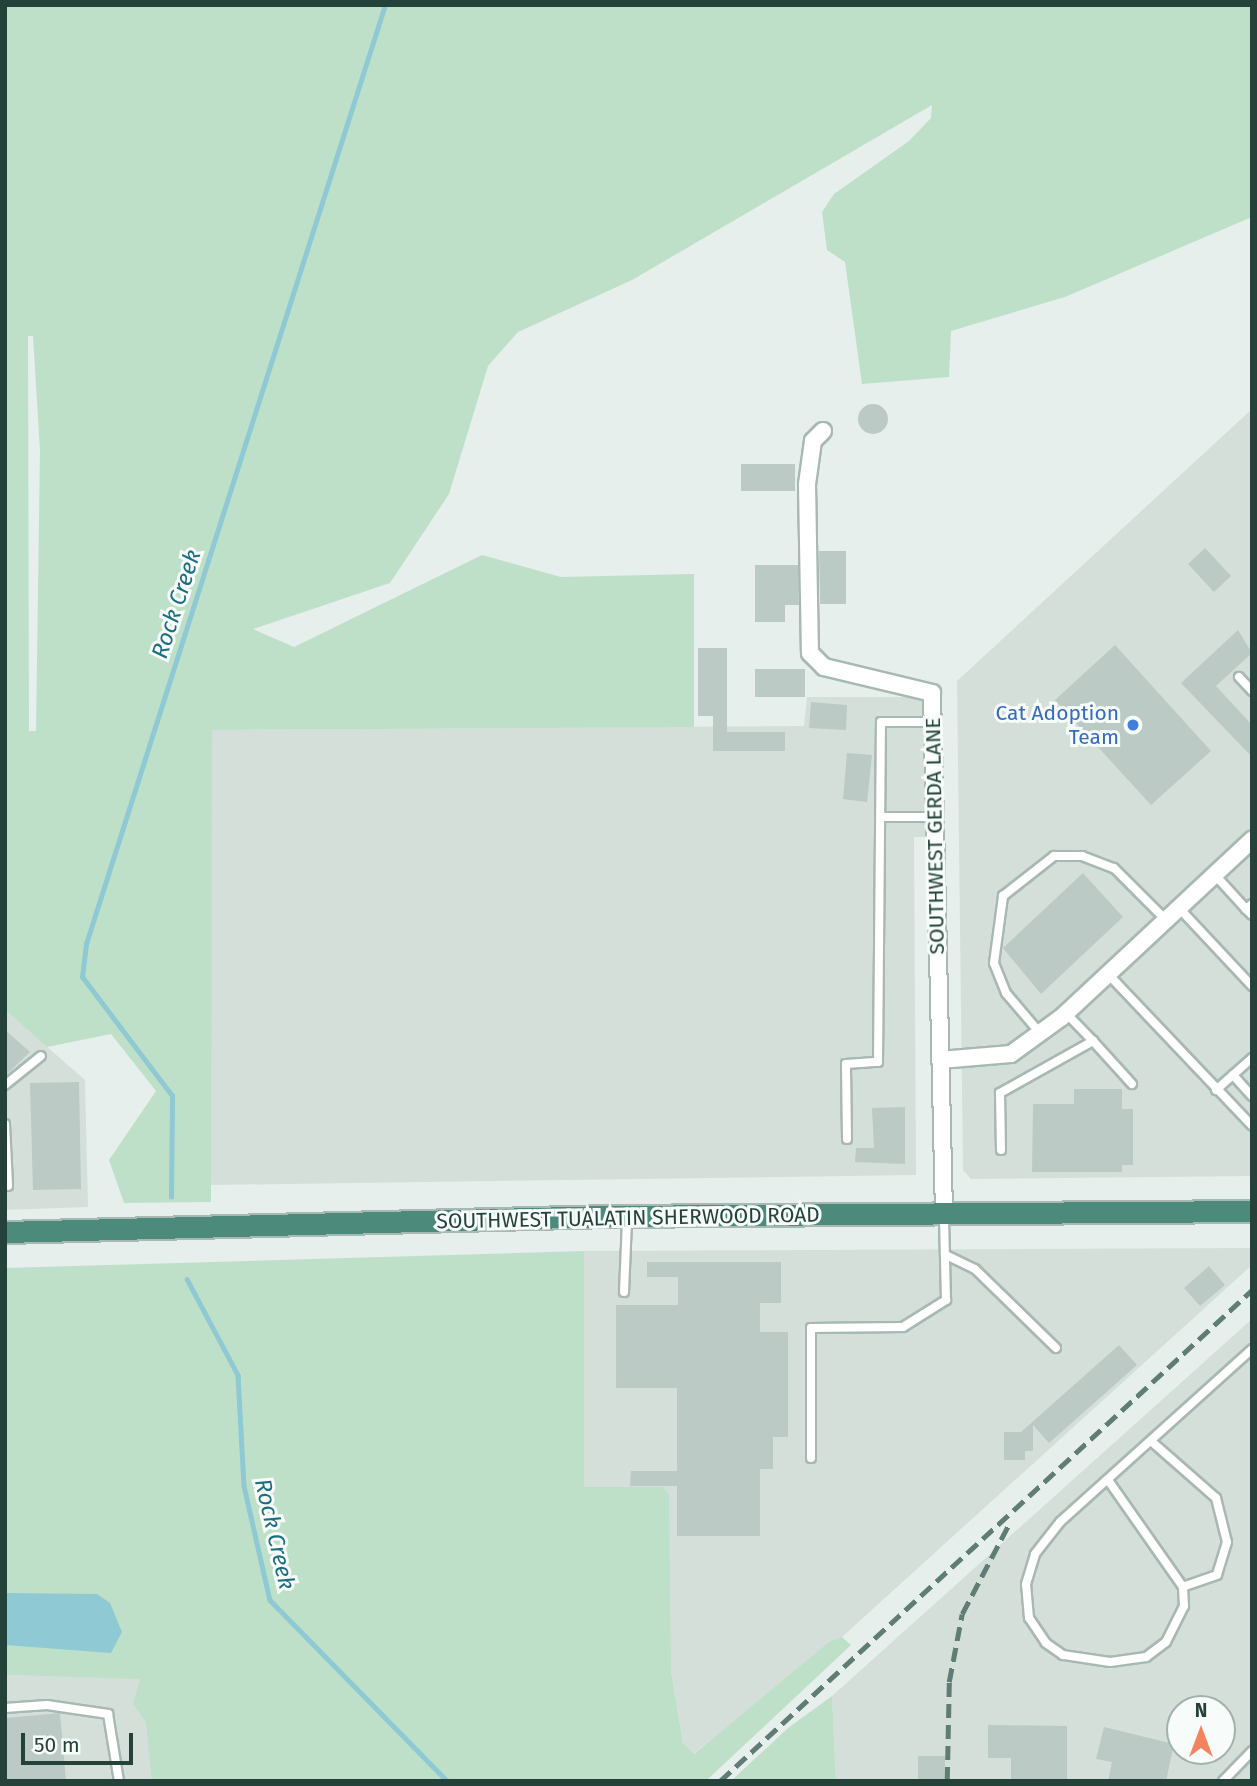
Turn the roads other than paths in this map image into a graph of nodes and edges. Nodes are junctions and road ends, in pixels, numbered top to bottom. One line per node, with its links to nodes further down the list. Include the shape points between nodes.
1 (823, 431): 4 (street, SOUTHWEST GERDA LANE, via 813,441 807,484 810,653 824,667 919,684 932,693)
2 (1239, 677): 3 (lane)
3 (1252, 691)
4 (933, 722): 5 (lane, via 881,722); 6 (street, SOUTHWEST GERDA LANE)
5 (881, 817): 6 (lane); 27 (lane, via 878,1062 846,1064)
6 (935, 817): 19 (street, SOUTHWEST GERDA LANE)
7 (1252, 840): 8 (street)
8 (1215, 875): 9 (street); 10 (lane)
9 (1179, 908): 11 (street); 13 (lane)
10 (1250, 909)
11 (1166, 920): 12 (street); 15 (lane, via 1114,869 1082,856 1054,856 1003,896 994,963 1006,993)
12 (1108, 974): 14 (street); 23 (lane)
13 (1252, 986)
14 (1066, 1013): 15 (street); 16 (lane)
15 (1040, 1033): 19 (street, via 1011,1054)
16 (1093, 1041): 21 (lane); 28 (lane, via 1000,1093)
17 (41, 1056): 22 (lane)
18 (1252, 1058): 20 (lane)
19 (940, 1060): 31 (street, SOUTHWEST GERDA LANE)
20 (1233, 1075): 23 (lane); 24 (lane)
21 (1132, 1084)
22 (5, 1085)
23 (1216, 1090): 26 (lane)
24 (1252, 1096)
25 (5, 1124): 29 (lane)
26 (1252, 1126)
27 (847, 1139)
28 (1001, 1150)
29 (8, 1186)
30 (1252, 1211): 31 (highway, SOUTHWEST TUALATIN SHERWOOD ROAD)
31 (944, 1213): 32 (highway, SOUTHWEST TUALATIN SHERWOOD ROAD); 34 (lane)
32 (628, 1216): 33 (highway, SOUTHWEST TUALATIN SHERWOOD ROAD); 35 (lane)
33 (5, 1232)
34 (946, 1255): 36 (lane, via 975,1269); 39 (lane, via 946,1300 903,1327 811,1328)
35 (624, 1292)
36 (1056, 1348)
37 (1252, 1349): 38 (lane)
38 (1151, 1441): 40 (lane); 41 (lane, via 1216,1498 1227,1542 1217,1575)
39 (811, 1458)
40 (1108, 1480): 41 (lane); 41 (lane, via 1035,1554 1026,1584 1029,1618 1046,1643 1063,1655 1110,1662 1146,1657 1166,1642 1178,1622)
41 (1183, 1587)
42 (5, 1708): 44 (lane, via 61,1706 108,1714)
43 (1252, 1751): 45 (lane)
44 (119, 1781)
45 (1223, 1781)

